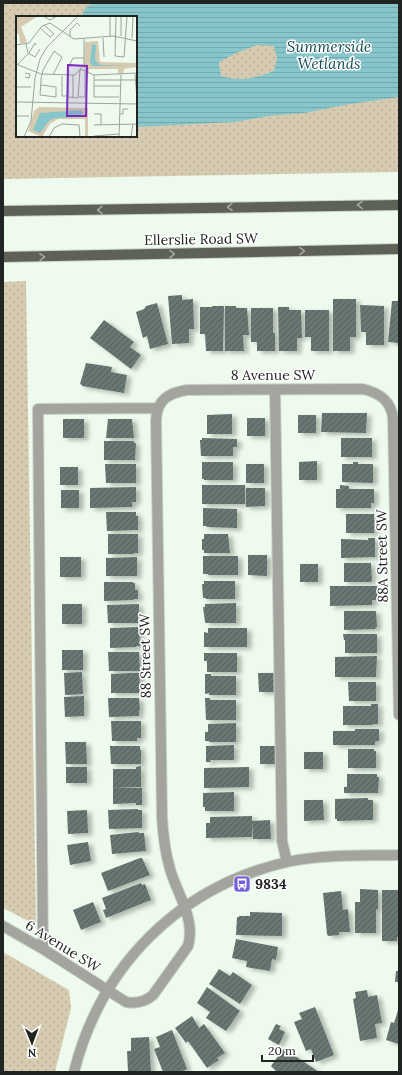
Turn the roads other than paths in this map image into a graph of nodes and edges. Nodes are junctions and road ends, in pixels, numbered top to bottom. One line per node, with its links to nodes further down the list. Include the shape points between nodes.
1 (399, 205): 2 (main road, one-way to 2)
2 (3, 211)
3 (399, 248): 4 (main road, Ellerslie Road SW, one-way to 3)
4 (3, 258)
5 (275, 390): 6 (street, 8 Avenue SW, via 363,389 373,391); 7 (street, 8 Avenue SW, via 187,390 176,392); 11 (street, via 282,841)
6 (385, 399): 8 (street, 88A Street SW)
7 (160, 405): 12 (street, 88 Street SW, via 156,420 162,817 170,872); 14 (street, via 38,409)
8 (396, 418): 9 (street, 88A Street SW)
9 (399, 715)
10 (399, 855): 11 (street, via 344,856)
11 (288, 862): 12 (street, via 228,883)
12 (185, 908): 15 (street, via 142,944); 15 (street, 88 Street SW, via 191,930 188,946 153,995 145,1002 131,1003)
13 (3, 926): 14 (street, 6 Avenue SW)
14 (43, 949): 15 (street, 6 Avenue SW)
15 (107, 990): 16 (street, via 84,1036)
16 (74, 1072)

